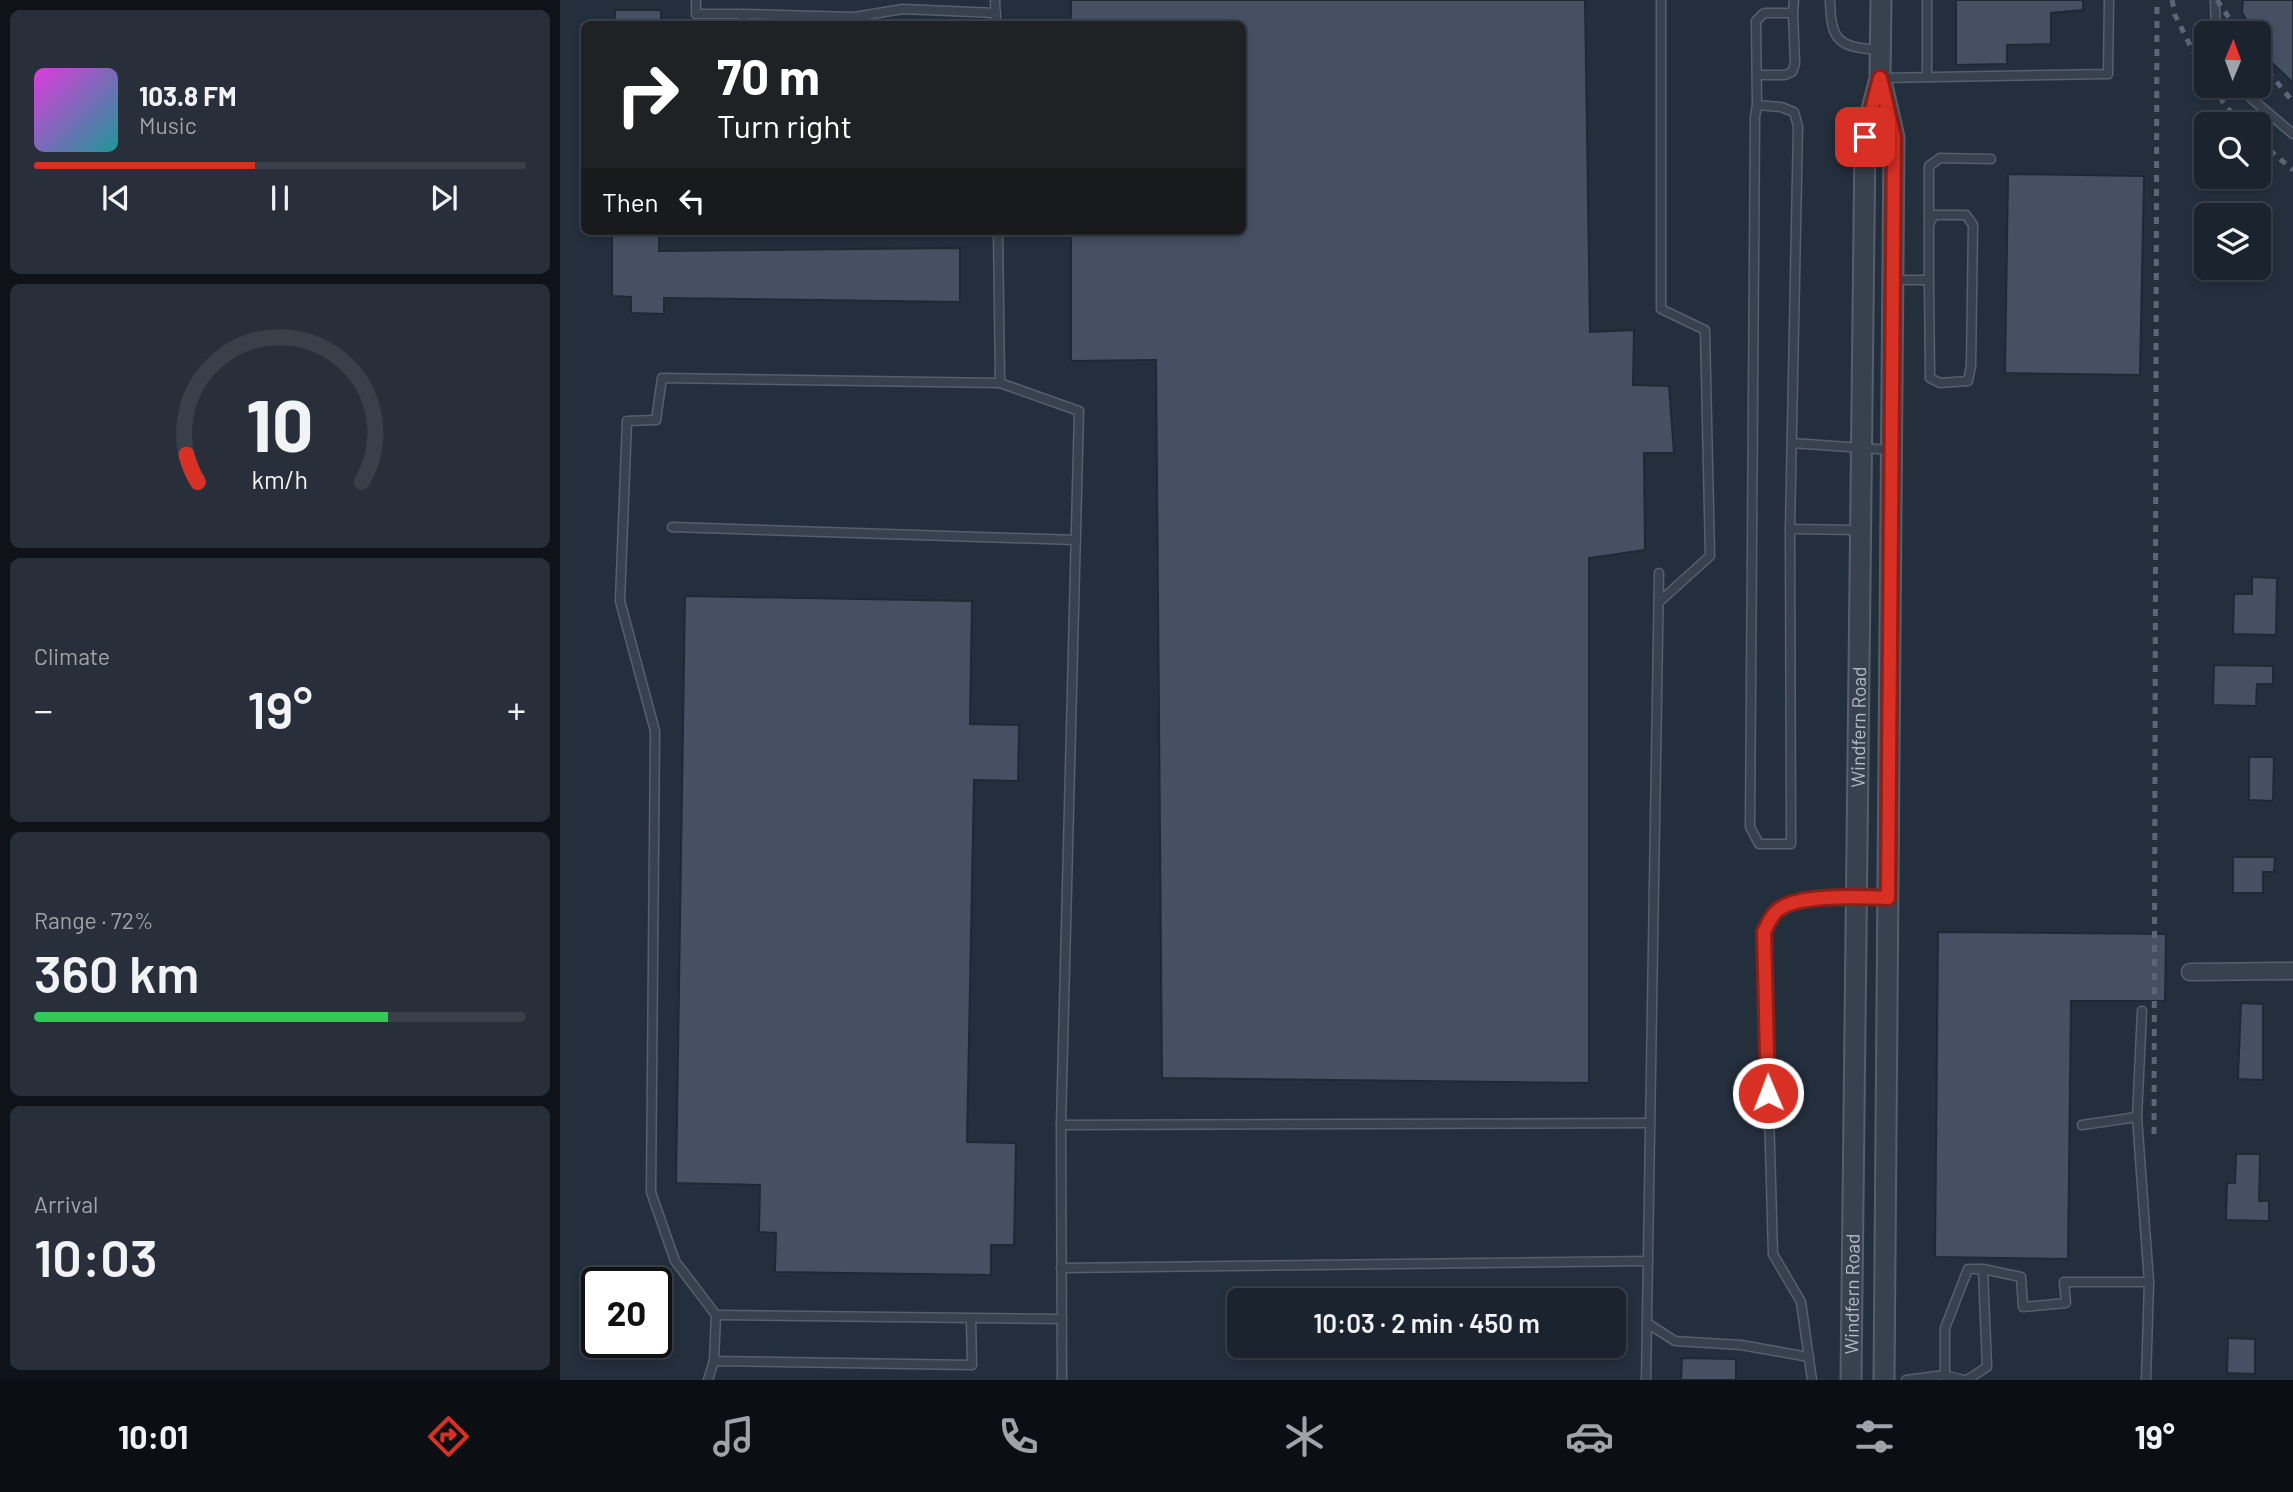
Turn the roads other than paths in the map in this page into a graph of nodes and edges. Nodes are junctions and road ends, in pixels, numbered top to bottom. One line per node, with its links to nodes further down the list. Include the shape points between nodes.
1 (696, 0): 13 (lane, via 696,14)
2 (995, 0): 11 (lane)
3 (1661, 0): 39 (lane, via 1661,309 1705,330 1710,556)
4 (1794, 0): 12 (lane)
5 (1830, 0): 18 (lane, via 1830,26 1841,42)
6 (1881, 0): 18 (street, Windfern Road)
7 (1927, 0): 20 (lane)
8 (2109, 0): 20 (lane, via 2108,74)
9 (2216, 0): 17 (lane)
10 (903, 5): 11 (lane); 15 (lane)
11 (996, 13): 16 (lane)
12 (1793, 13): 19 (lane, via 1764,13 1756,21); 19 (lane, via 1792,72)
13 (743, 14): 14 (lane); 15 (lane)
14 (743, 21)
15 (854, 21)
16 (996, 21)
17 (2216, 21)
18 (1881, 50): 21 (street, Windfern Road)
19 (1756, 75): 23 (lane)
20 (1927, 77): 21 (lane)
21 (1880, 78): 28 (street, Windfern Road, via 1894,137); 32 (street, Windfern Road, via 1865,137)
22 (2251, 98): 24 (lane)
23 (1757, 105): 31 (lane, via 1794,112 1798,126); 35 (lane, via 1751,827 1759,844 1791,844)
24 (2293, 134)
25 (1991, 159): 26 (lane, via 1940,158 1929,166)
26 (1929, 224): 29 (lane); 29 (lane, via 1934,215 1966,215 1973,225 1968,381 1940,383 1930,378)
27 (998, 235): 30 (lane)
28 (1893, 280): 29 (lane); 33 (street, Windfern Road)
29 (1929, 280)
30 (1000, 383): 37 (lane, via 1079,411); 53 (lane, via 662,378 656,420 626,421 620,601 655,731 651,1192 675,1261)
31 (1793, 443): 32 (lane); 35 (lane)
32 (1861, 449): 33 (lane); 36 (street, Windfern Road)
33 (1891, 450): 41 (street, Windfern Road)
34 (672, 527): 37 (lane)
35 (1790, 529): 36 (lane)
36 (1860, 530): 40 (street, Windfern Road)
37 (1076, 540): 47 (lane)
38 (1659, 573): 39 (lane)
39 (1659, 602): 46 (lane)
40 (1856, 896): 41 (lane); 57 (lane, via 1801,900 1776,911 1764,932 1773,1254 1801,1303); 64 (street, Windfern Road)
41 (1888, 898): 65 (street, Windfern Road)
42 (2293, 971): 43 (street)
43 (2190, 972)
44 (2142, 1011): 45 (lane)
45 (2137, 1117): 48 (lane); 52 (lane)
46 (1650, 1123): 47 (lane); 49 (lane)
47 (1061, 1125): 50 (lane)
48 (2082, 1125)
49 (1648, 1261): 50 (lane); 56 (lane)
50 (1061, 1268): 54 (lane)
51 (1983, 1269): 52 (lane, via 2021,1277 2023,1307 2066,1303 2064,1282); 59 (lane, via 1968,1269 1945,1328); 67 (lane, via 1987,1367)
52 (2149, 1282): 68 (lane)
53 (716, 1315): 55 (lane); 58 (lane)
54 (1062, 1319): 55 (lane); 61 (lane)
55 (971, 1320): 58 (lane, via 972,1365)
56 (1647, 1323): 57 (lane, via 1675,1341 1741,1345); 62 (lane)
57 (1809, 1357): 63 (lane)
58 (714, 1361): 60 (lane)
59 (1944, 1378): 66 (lane); 67 (lane)
60 (708, 1380)
61 (1062, 1380)
62 (1646, 1380)
63 (1812, 1380)
64 (1851, 1380)
65 (1884, 1380)
66 (1906, 1380)
67 (1966, 1380)
68 (2146, 1380)

